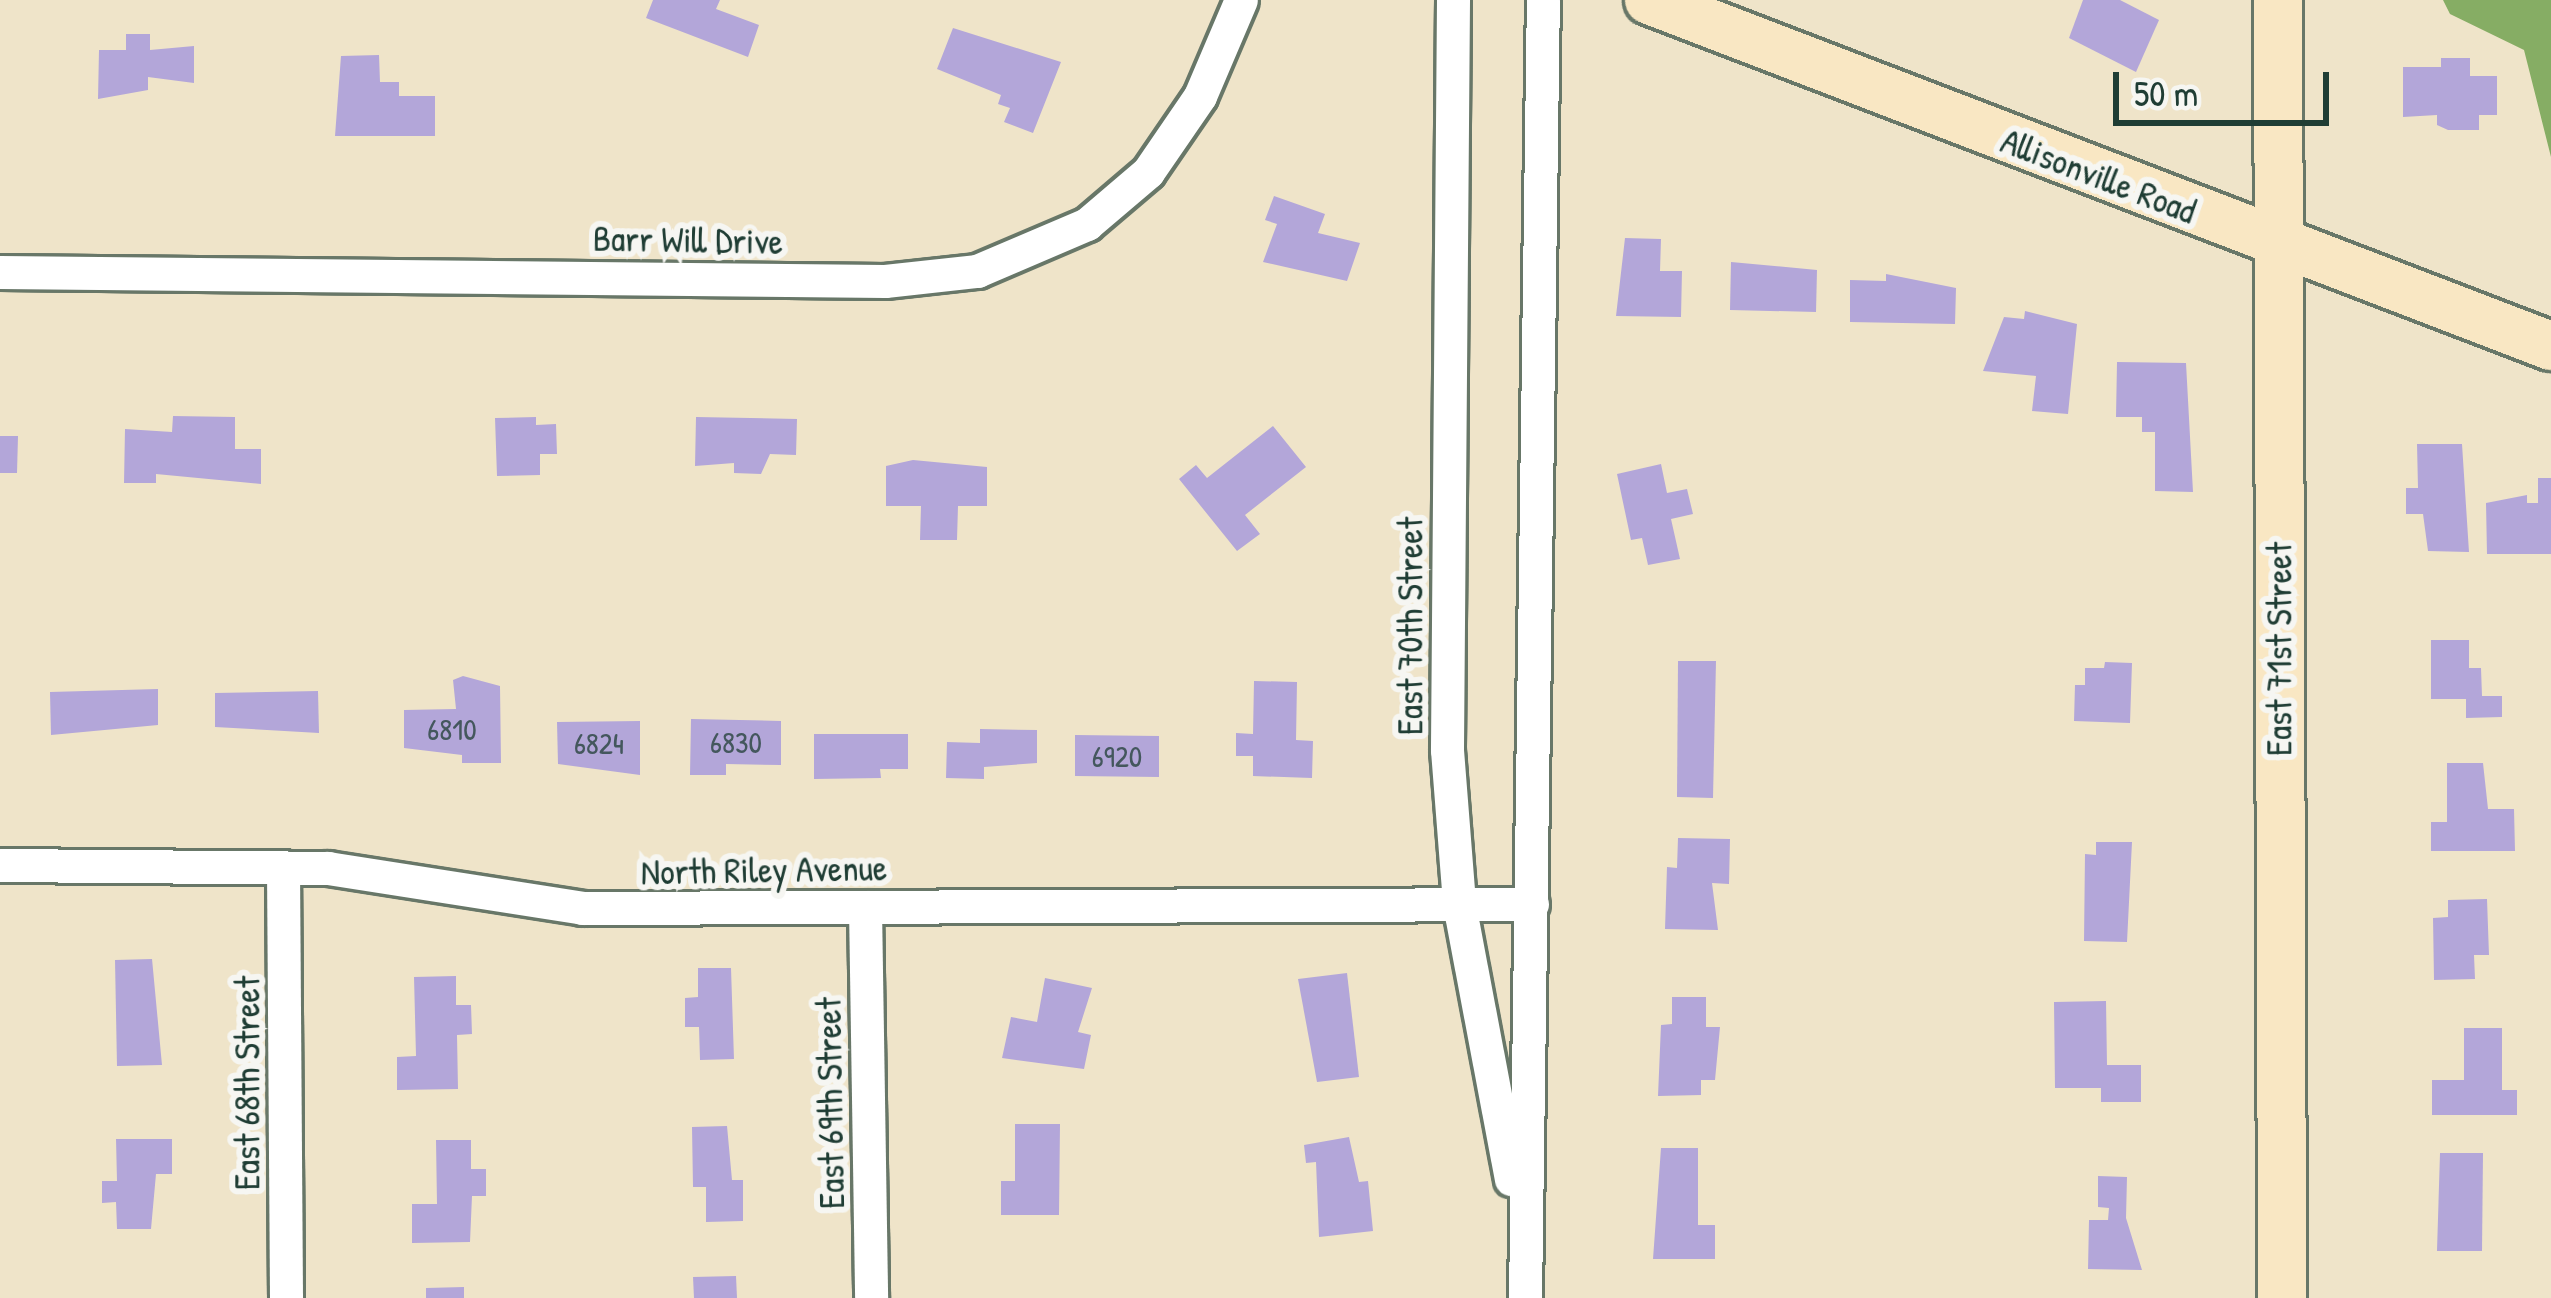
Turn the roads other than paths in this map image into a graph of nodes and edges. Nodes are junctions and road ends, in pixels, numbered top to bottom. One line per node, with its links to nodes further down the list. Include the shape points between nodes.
1 (1241, 0): 7 (street, Barr Will Drive, via 1201,96 1148,172 1088,224 977,271 898,281)
2 (1453, 0): 11 (street, East 70th Street, via 1446,699)
3 (1543, 0): 12 (street, East 70th Street)
4 (1649, 0): 6 (main road, Allisonville Road)
5 (2278, 0): 6 (main road, East 71st Street)
6 (2276, 244): 8 (main road, Allisonville Road); 18 (main road, East 71st Street)
7 (0, 272)
8 (2551, 346)
9 (0, 865): 10 (street, North Riley Avenue)
10 (283, 867): 13 (street, North Riley Avenue, via 581,908); 15 (street, East 68th Street)
11 (1459, 904): 12 (street, North Riley Avenue); 13 (street, North Riley Avenue); 14 (street, East 70th Street)
12 (1532, 904): 14 (street, East 70th Street)
13 (866, 907): 16 (street, East 69th Street)
14 (1524, 1246): 17 (street, East 70th Street)
15 (286, 1298)
16 (871, 1298)
17 (1525, 1298)
18 (2282, 1298)

